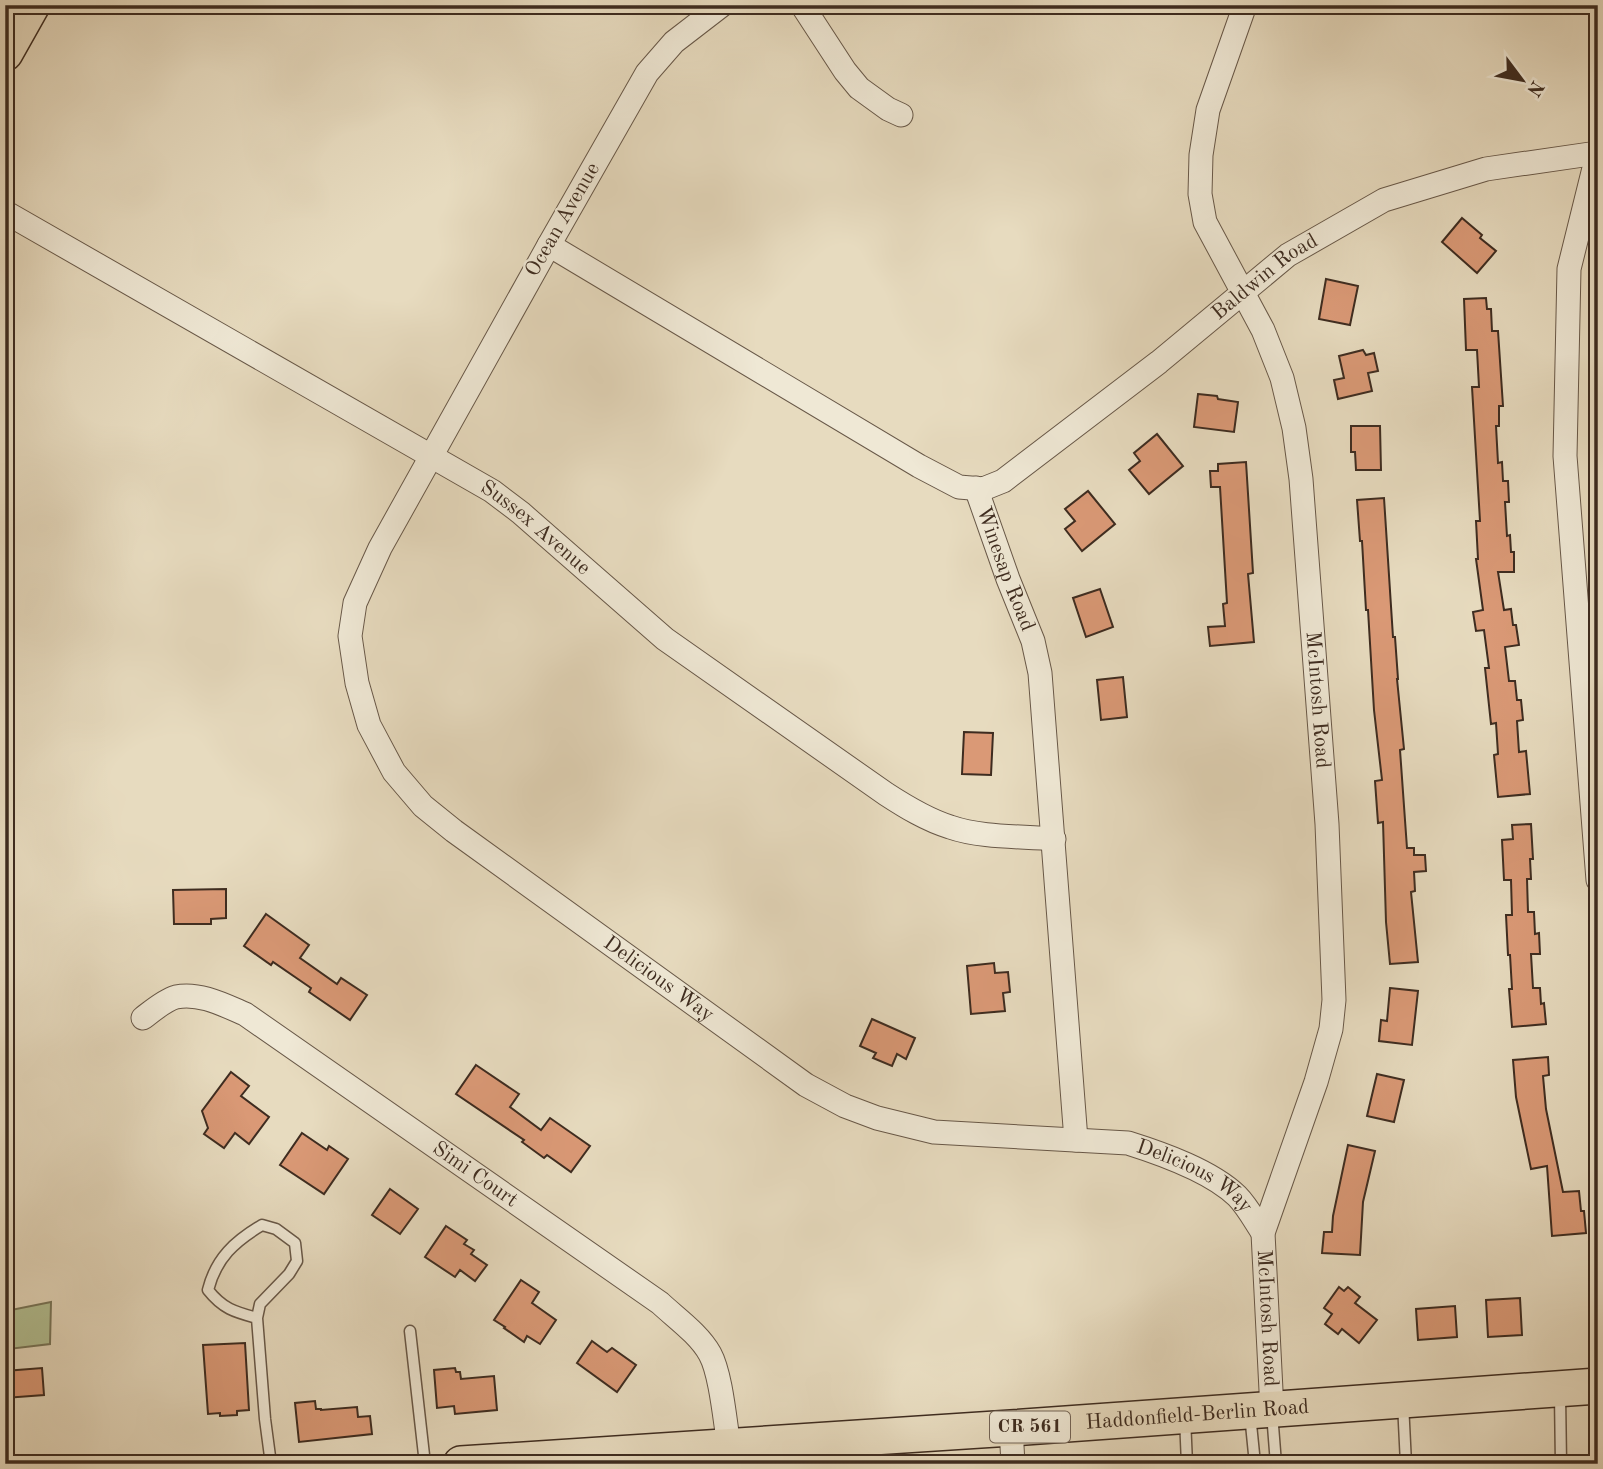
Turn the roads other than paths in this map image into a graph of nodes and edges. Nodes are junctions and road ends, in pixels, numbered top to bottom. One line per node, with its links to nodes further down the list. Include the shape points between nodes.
1 (32, 5): 5 (main road)
2 (722, 5): 9 (street, Ocean Avenue, via 674,42 647,73)
3 (802, 5): 6 (street, via 859,88)
4 (1245, 5): 10 (street, McIntosh Road, via 1208,110 1200,155 1205,222)
5 (5, 52)
6 (901, 115)
7 (1597, 152): 10 (street, Baldwin Road, via 1486,169 1384,200 1288,255); 14 (street, via 1569,269 1565,456)
8 (5, 212): 11 (street, Sussex Avenue)
9 (549, 244): 11 (street, Ocean Avenue); 12 (street, Winesap Road, via 919,466 959,487)
10 (1243, 293): 12 (street, Baldwin Road, via 1003,481); 17 (street, McIntosh Road, via 1282,378 1301,479 1327,824 1334,1000 1316,1082)
11 (431, 456): 13 (street, Sussex Avenue, via 492,491 665,639 886,794 950,827); 16 (street, Delicious Way, via 355,603 350,636 369,725 394,772 423,806 806,1085 845,1106 934,1132)
12 (976, 488): 13 (street, Winesap Road, via 1038,662)
13 (1054, 839): 16 (street, Winesap Road)
14 (1598, 880)
15 (143, 1018): 26 (street, Simi Court, via 174,997 192,996 245,1014 660,1303 693,1334 716,1367)
16 (1076, 1140): 17 (street, Delicious Way, via 1128,1143 1207,1174 1238,1197)
17 (1263, 1233): 23 (street, McIntosh Road)
18 (257, 1318): 18 (lane, via 260,1304 297,1261 295,1243 262,1225 240,1238 223,1257 208,1290 230,1310); 27 (lane)
19 (410, 1331): 28 (lane)
20 (1598, 1386): 21 (main road, Haddonfield-Berlin Road / CR 561)
21 (1560, 1389): 22 (main road, Haddonfield-Berlin Road / CR 561); 35 (lane)
22 (1402, 1401): 23 (main road, Haddonfield-Berlin Road / CR 561); 34 (lane)
23 (1261, 1411): 24 (main road, Haddonfield-Berlin Road / CR 561); 32 (lane); 33 (lane)
24 (1185, 1416): 25 (main road, Haddonfield-Berlin Road / CR 561); 31 (lane)
25 (1011, 1428): 26 (main road, Haddonfield-Berlin Road / CR 561); 30 (street)
26 (729, 1446): 29 (main road, Haddonfield-Berlin Road / CR 561)
27 (271, 1464)
28 (425, 1464)
29 (461, 1464)
30 (1013, 1464)
31 (1187, 1464)
32 (1255, 1464)
33 (1276, 1464)
34 (1406, 1464)
35 (1561, 1464)

